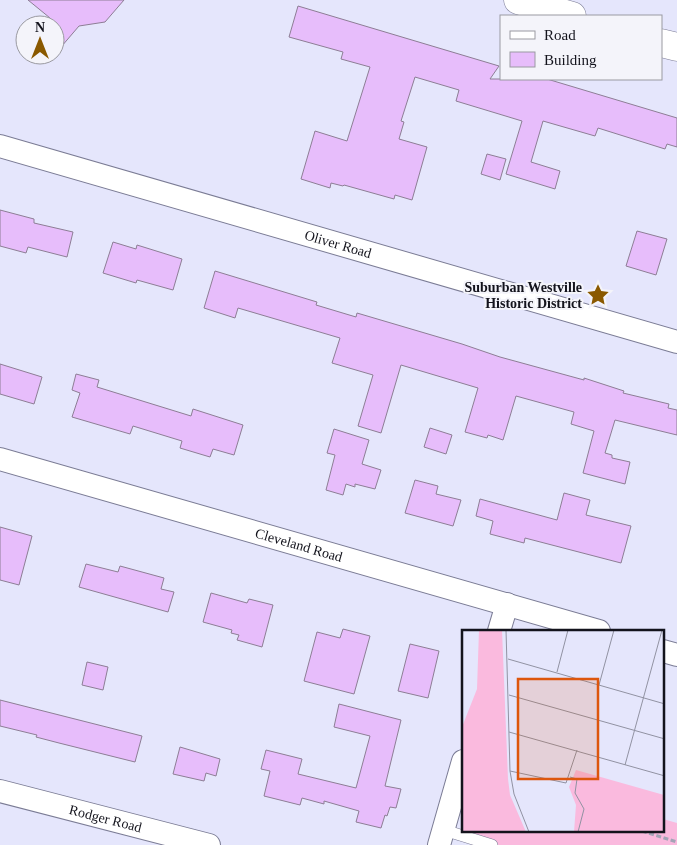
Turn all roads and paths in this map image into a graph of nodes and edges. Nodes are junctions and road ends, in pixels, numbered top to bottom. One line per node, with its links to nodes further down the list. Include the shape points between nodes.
1 (518, 0): 2 (street)
2 (569, 15)
3 (662, 43): 4 (street)
4 (677, 47)
5 (0, 146): 6 (street, Oliver Road)
6 (677, 342)
7 (0, 459): 8 (street, Cleveland Road)
8 (507, 604): 9 (street); 10 (street, Cleveland Road)
9 (499, 630)
10 (596, 630)
11 (664, 651): 12 (street)
12 (677, 655)
13 (462, 765): 16 (street)
14 (0, 791): 18 (street, Rodger Road)
15 (645, 832): 17 (path)
16 (442, 838): 19 (lane)
17 (677, 842)
18 (210, 845)
19 (492, 845)

